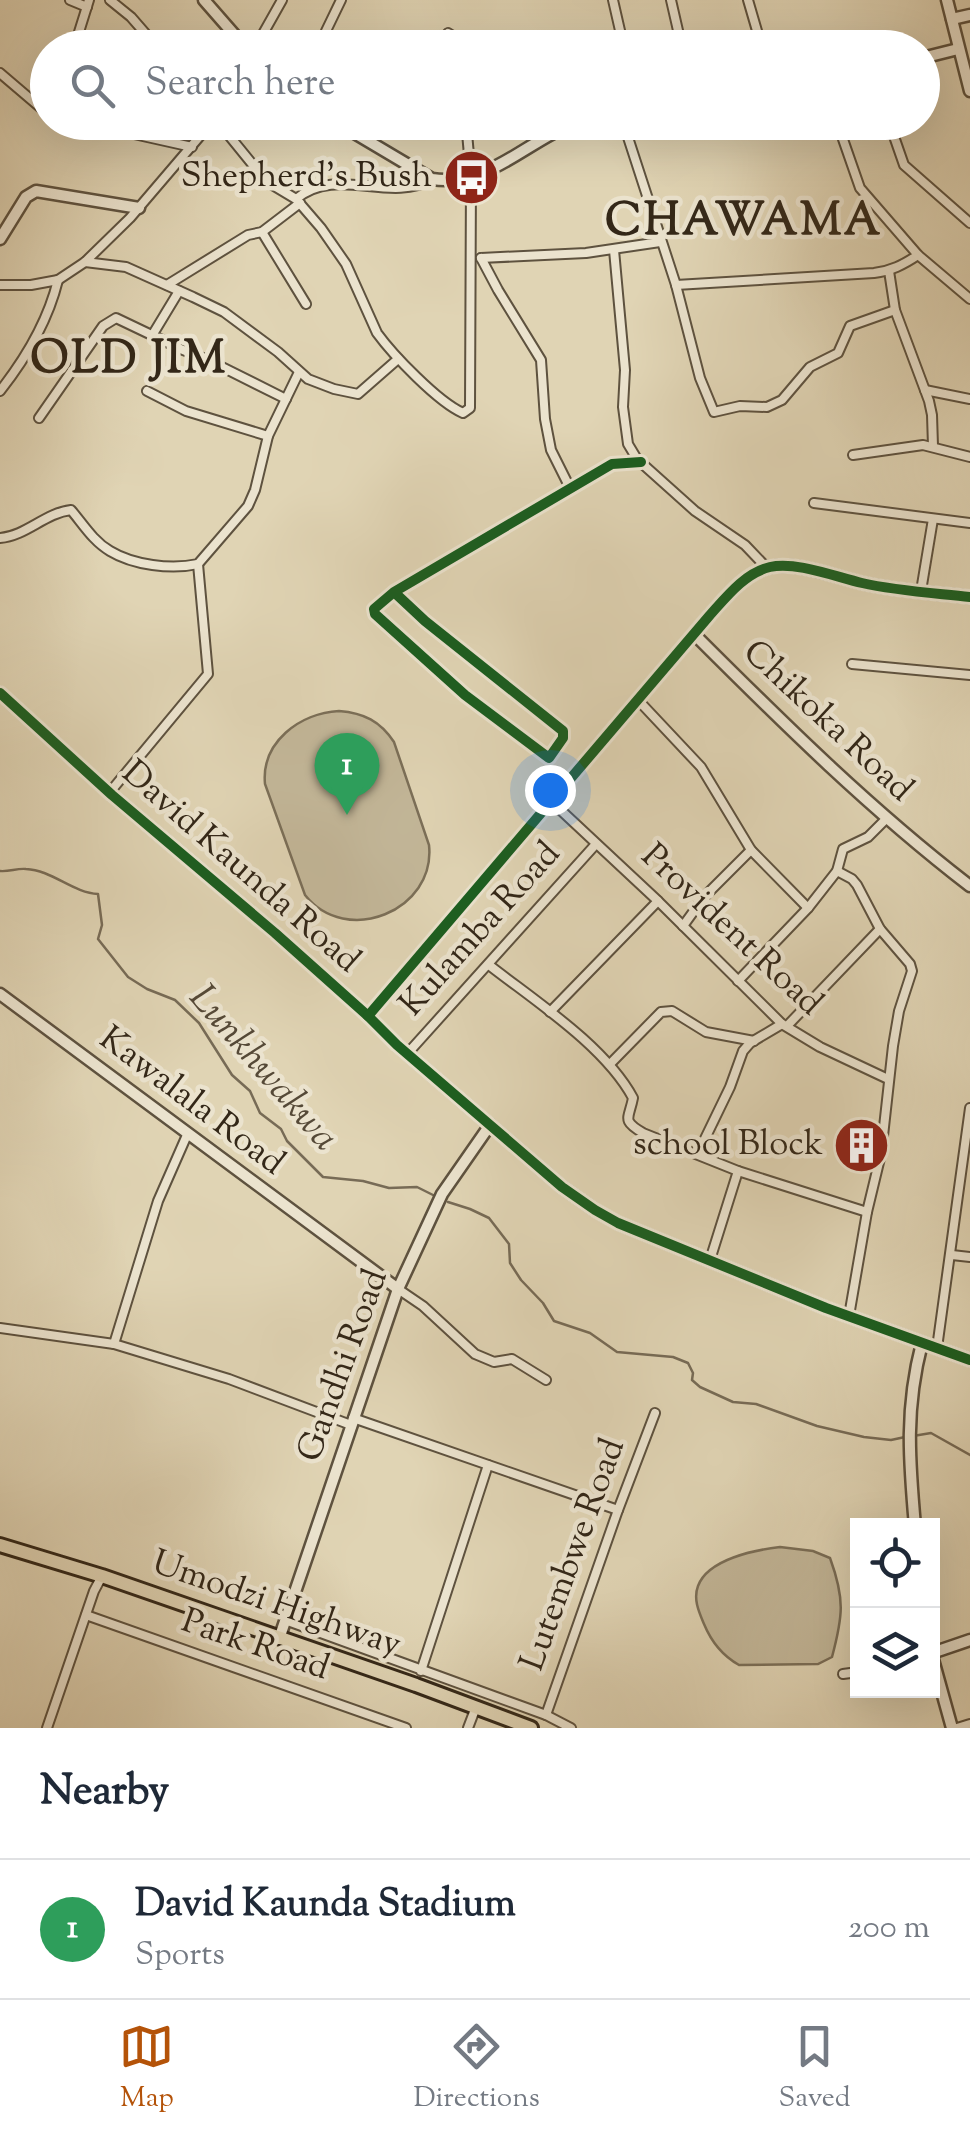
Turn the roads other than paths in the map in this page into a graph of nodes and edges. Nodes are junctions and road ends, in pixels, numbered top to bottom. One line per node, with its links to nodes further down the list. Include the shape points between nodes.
1 (70, 0): 10 (street)
2 (110, 0): 14 (street)
3 (204, 0): 15 (street)
4 (282, 0): 16 (street)
5 (341, 0): 17 (street)
6 (613, 0): 18 (street)
7 (670, 0): 19 (street)
8 (748, 0): 20 (street)
9 (947, 0): 12 (street)
10 (88, 4): 13 (street)
11 (970, 15): 12 (street)
12 (952, 19): 21 (street)
13 (80, 30)
14 (142, 30)
15 (230, 30)
16 (265, 30)
17 (326, 30)
18 (620, 30)
19 (678, 30)
20 (757, 30)
21 (958, 49): 22 (street); 24 (street)
22 (940, 54)
23 (0, 74): 25 (street)
24 (970, 91)
25 (30, 99)
26 (161, 140): 35 (street)
27 (198, 140): 35 (street)
28 (231, 140): 38 (street, via 266,180)
29 (366, 140): 37 (street)
30 (468, 140): 36 (street)
31 (541, 140): 36 (street)
32 (629, 140): 43 (street)
33 (843, 140): 45 (street, via 860,188)
34 (895, 140): 40 (street, via 904,165)
35 (192, 147): 39 (street)
36 (471, 177): 37 (street); 46 (street)
37 (432, 179): 38 (street, via 413,186 331,183)
38 (298, 201): 41 (street); 58 (street, via 346,264 377,333)
39 (139, 208): 42 (street, via 36,191); 47 (street)
40 (970, 223)
41 (262, 232): 51 (street); 55 (street)
42 (0, 239)
43 (660, 242): 44 (street); 52 (street)
44 (614, 250): 46 (street); 70 (street, via 623,406 628,444)
45 (918, 255): 48 (street); 54 (street)
46 (476, 258): 58 (street, via 469,411 454,409); 71 (street, via 541,360 550,450)
47 (85, 262): 49 (street); 51 (street, via 126,266)
48 (889, 271): 52 (street); 56 (street)
49 (58, 280): 50 (street); 61 (street, via 47,316)
50 (0, 285)
51 (167, 285): 53 (street)
52 (676, 285): 56 (street, via 714,412 782,400 810,368 838,353 850,326)
53 (179, 291): 57 (street); 59 (street, via 224,312)
54 (970, 299)
55 (306, 304)
56 (895, 310): 60 (street)
57 (153, 334): 64 (street); 65 (street, via 110,320)
58 (398, 359): 59 (street, via 352,395)
59 (298, 372): 64 (street)
60 (925, 390): 63 (street); 67 (street)
61 (0, 391)
62 (147, 392): 66 (street)
63 (970, 399)
64 (286, 400): 66 (street)
65 (39, 418)
66 (268, 436): 76 (street, via 248,506)
67 (934, 446): 68 (street); 69 (street)
68 (853, 455)
69 (970, 458)
70 (641, 462): 71 (street, via 612,464); 77 (street)
71 (570, 488): 79 (street)
72 (814, 503): 73 (street)
73 (934, 518): 74 (street); 78 (street)
74 (970, 523)
75 (0, 538): 76 (street, via 71,510 111,552 157,565)
76 (200, 561): 86 (street, via 208,674)
77 (767, 568): 78 (street); 81 (street, via 734,588)
78 (921, 591): 80 (street)
79 (394, 592): 79 (street, via 376,606 376,614 465,695 549,758 562,731)
80 (970, 597)
81 (694, 634): 85 (street); 88 (street, Chikoka Road)
82 (852, 664): 83 (street)
83 (970, 674)
84 (0, 692): 86 (street, David Kaunda Road)
85 (638, 700): 87 (street); 90 (street, via 701,767)
86 (110, 792): 101 (street, David Kaunda Road)
87 (552, 802): 89 (street, Provident Road); 101 (street)
88 (887, 818): 91 (street, via 843,849); 92 (street, Chikoka Road)
89 (596, 844): 93 (street, Provident Road); 97 (street, Kulamba Road)
90 (751, 850): 94 (street); 95 (street)
91 (836, 871): 94 (street); 96 (street, via 857,885)
92 (970, 886)
93 (658, 900): 95 (street, Provident Road); 100 (street)
94 (808, 908): 98 (street)
95 (683, 926): 98 (street, Provident Road)
96 (880, 929): 102 (street); 106 (street, via 912,967)
97 (489, 964): 100 (street); 104 (street, Kulamba Road)
98 (738, 981): 102 (street, Provident Road)
99 (0, 994): 109 (street, Kawalala Road)
100 (550, 1012): 105 (street)
101 (368, 1016): 104 (street, David Kaunda Road)
102 (785, 1025): 103 (street); 106 (street, Provident Road)
103 (754, 1040): 105 (street, via 706,1032 667,1010); 110 (street)
104 (407, 1054): 108 (street, David Kaunda Road)
105 (610, 1064): 110 (street, via 633,1098 631,1126)
106 (888, 1079): 114 (street)
107 (970, 1108): 112 (street)
108 (490, 1125): 117 (street, David Kaunda Road, via 595,1210); 118 (street, Gandhi Road, via 442,1194)
109 (187, 1134): 118 (street, Kawalala Road); 122 (street, via 158,1201)
110 (698, 1153): 111 (street)
111 (738, 1171): 114 (street); 117 (street)
112 (958, 1181): 113 (street); 115 (street)
113 (970, 1183)
114 (868, 1212): 119 (street)
115 (952, 1255): 116 (street); 123 (street)
116 (970, 1257)
117 (710, 1260): 119 (street, David Kaunda Road)
118 (398, 1289): 125 (street, via 475,1354 494,1362 512,1359); 127 (street, Gandhi Road)
119 (850, 1316): 121 (street, David Kaunda Road)
120 (0, 1328): 122 (street)
121 (922, 1343): 123 (street, David Kaunda Road); 130 (street, via 910,1392)
122 (114, 1344): 127 (street)
123 (937, 1348): 124 (street, David Kaunda Road)
124 (970, 1360)
125 (546, 1380)
126 (655, 1413): 129 (street, Lutembwe Road)
127 (352, 1422): 128 (street); 134 (street, Gandhi Road)
128 (488, 1465): 129 (street); 140 (street)
129 (618, 1510): 143 (street, Lutembwe Road)
130 (915, 1518)
131 (0, 1545): 132 (highway, Umodzi Highway)
132 (102, 1576): 133 (street); 135 (highway, Umodzi Highway)
133 (86, 1615): 145 (street); 146 (street, Park Road)
134 (285, 1620): 135 (street, Gandhi Road); 140 (street)
135 (279, 1639): 140 (highway, Umodzi Highway)
136 (970, 1640): 137 (street)
137 (940, 1652)
138 (850, 1673): 139 (street)
139 (843, 1674)
140 (418, 1678): 142 (highway, Umodzi Highway); 143 (street)
141 (940, 1682): 150 (street)
142 (476, 1707): 147 (street); 148 (highway, Umodzi Highway)
143 (546, 1715): 149 (street)
144 (970, 1724): 150 (street)
145 (46, 1728)
146 (406, 1728)
147 (468, 1728)
148 (531, 1728)
149 (570, 1728)
150 (954, 1728)

